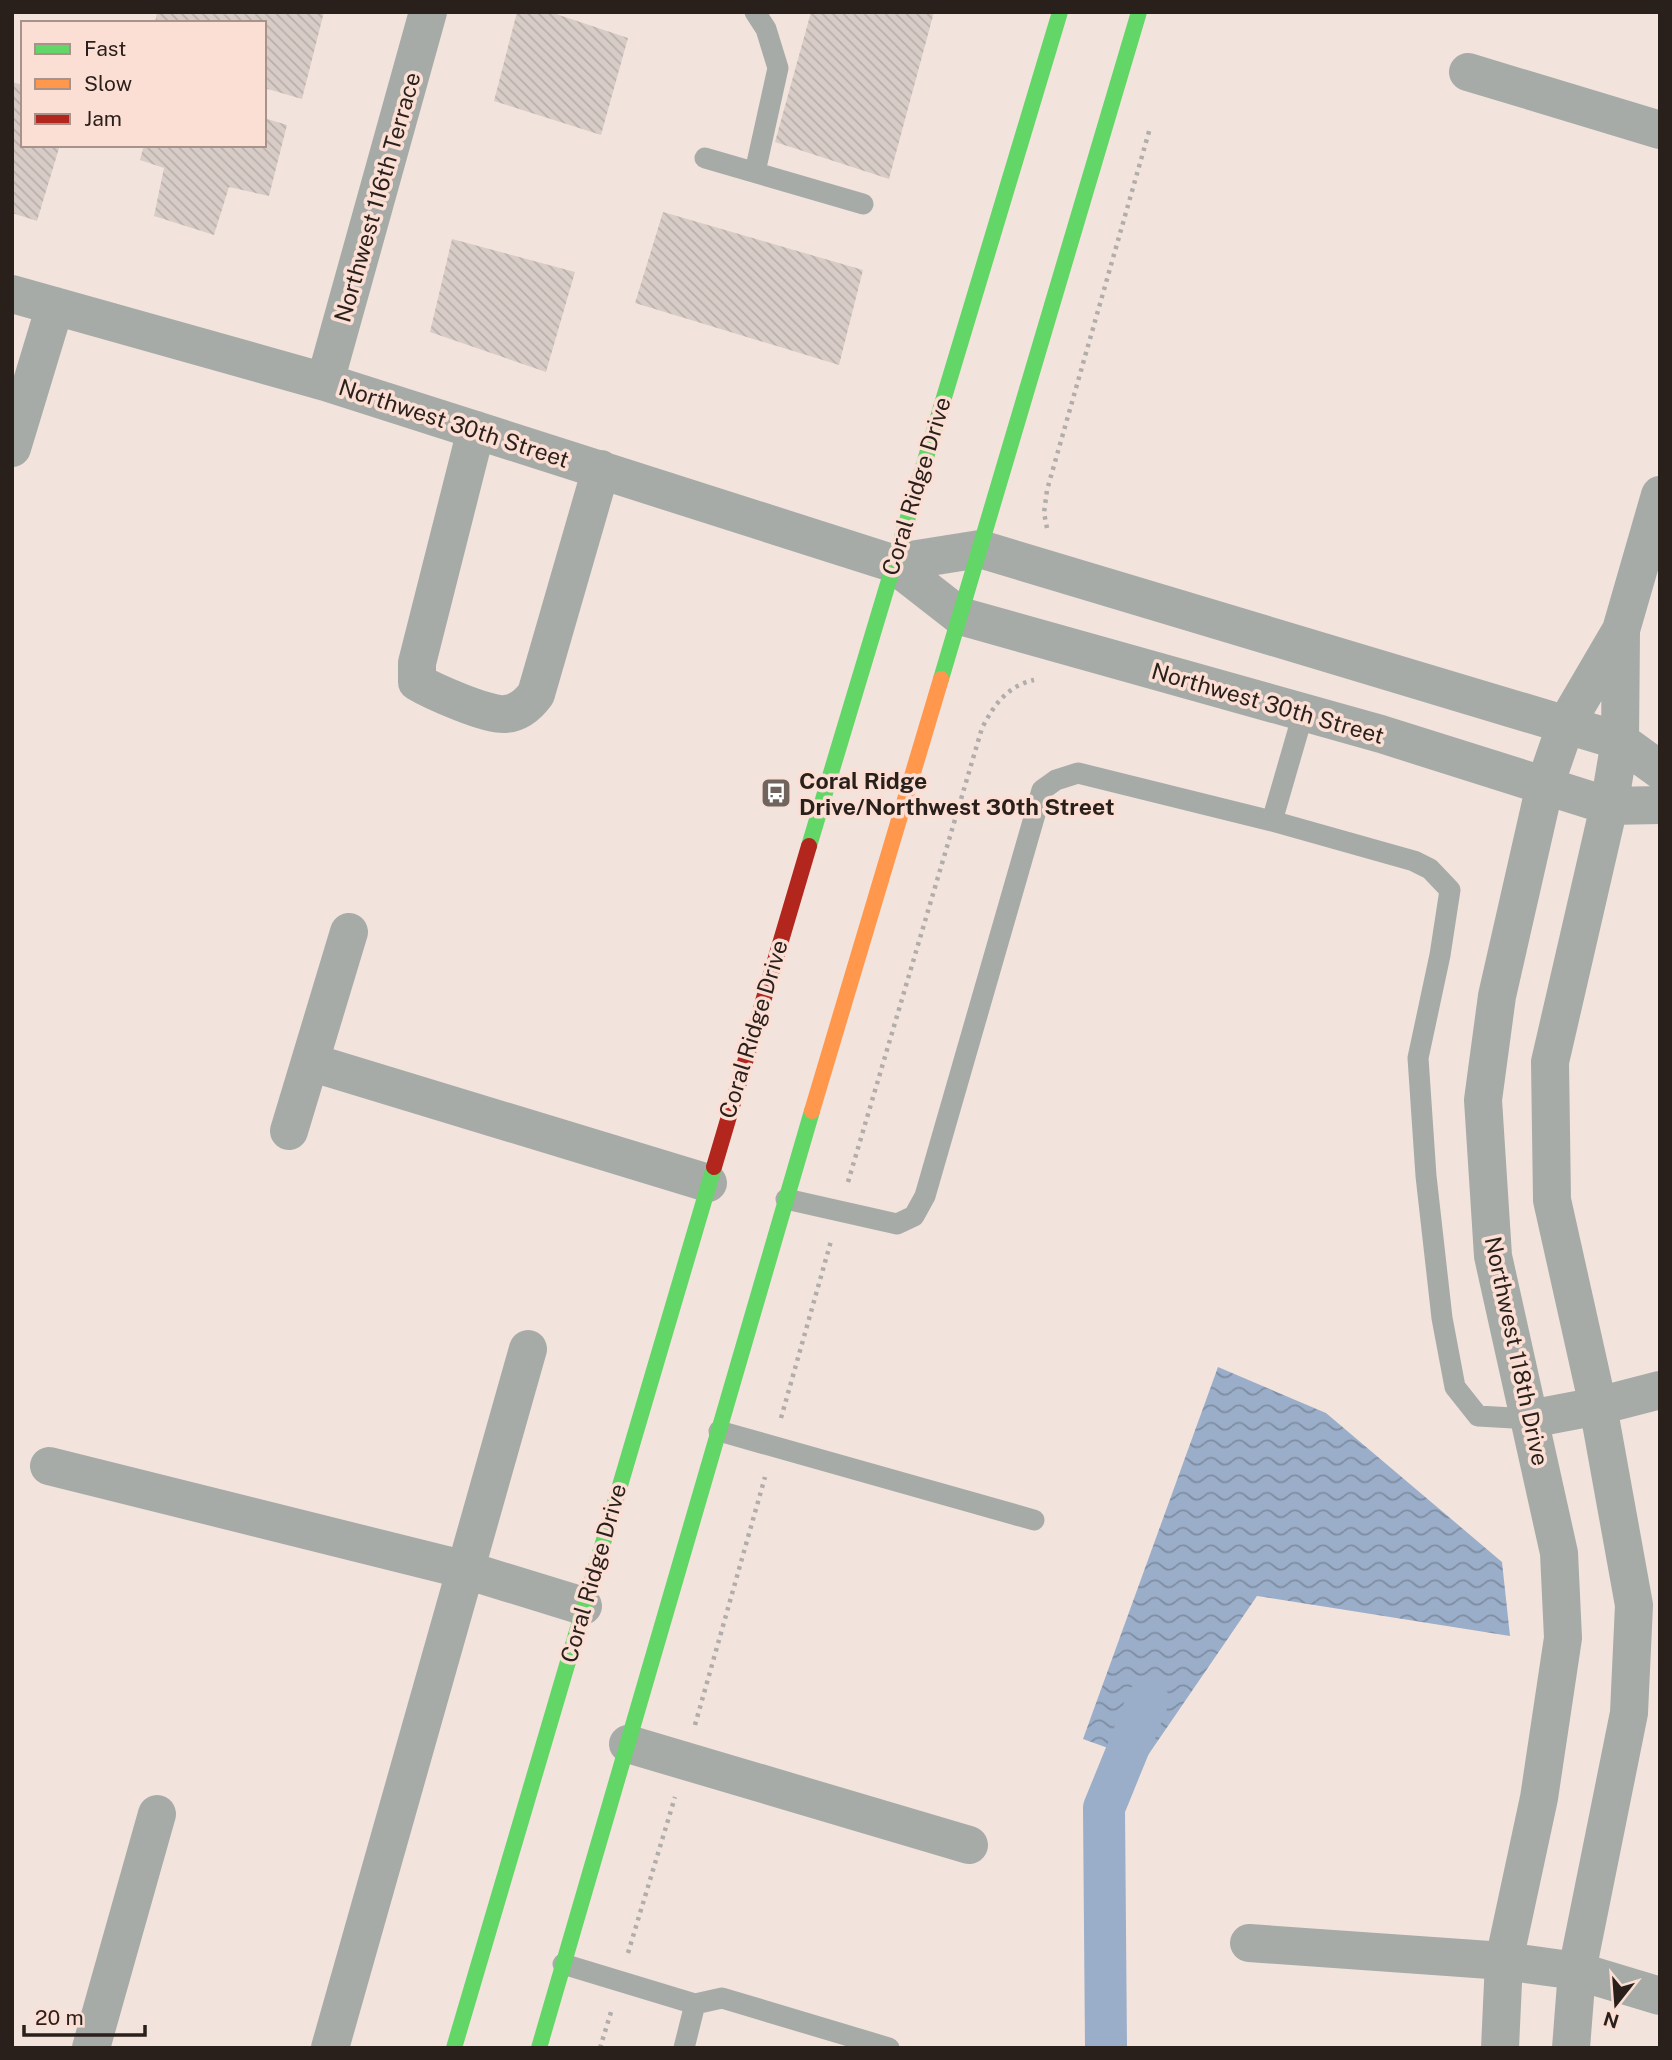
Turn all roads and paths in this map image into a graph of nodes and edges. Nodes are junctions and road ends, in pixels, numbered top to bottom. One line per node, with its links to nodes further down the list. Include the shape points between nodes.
1 (428, 12): 13 (street, Northwest 116th Terrace)
2 (755, 12): 9 (lane, via 766,29 778,68)
3 (1060, 12): 19 (main road, Coral Ridge Drive)
4 (1139, 12): 18 (main road)
5 (1468, 72): 7 (street)
6 (1152, 118): 20 (path, via 1047,490 1044,513 1055,547)
7 (1660, 130)
8 (705, 158): 9 (lane)
9 (755, 172): 10 (lane)
10 (863, 204)
11 (12, 293): 12 (street, Northwest 30th Street)
12 (55, 306): 13 (street, Northwest 30th Street); 15 (street)
13 (325, 382): 14 (street, Northwest 30th Street)
14 (476, 430): 16 (street, Northwest 30th Street); 16 (street, via 417,663 417,682 436,694 503,715 525,708 536,694)
15 (12, 448)
16 (601, 469): 19 (street, Northwest 30th Street)
17 (1660, 495): 22 (street, Northwest 118th Drive)
18 (980, 549): 19 (street, Northwest 30th Street); 20 (street, Northwest 30th Street); 21 (main road)
19 (892, 562): 21 (street, Northwest 30th Street); 35 (main road, Coral Ridge Drive)
20 (1049, 568): 25 (street, Northwest 30th Street)
21 (960, 616): 24 (street, Northwest 30th Street); 36 (main road)
22 (1621, 630): 25 (street, Northwest 118th Drive); 26 (street, Northwest 118th Drive)
23 (1042, 680): 37 (path, via 1032,679 1013,688 995,704 982,728)
24 (1303, 713): 28 (street, Northwest 30th Street); 31 (lane)
25 (1566, 724): 26 (street, Northwest 30th Street); 28 (street, Northwest 118th Drive)
26 (1620, 741): 27 (street, Northwest 30th Street); 30 (street, Northwest 118th Drive)
27 (1660, 770)
28 (1545, 785): 30 (street, Northwest 30th Street); 41 (street, Northwest 118th Drive, via 1497,996 1483,1100 1493,1256)
29 (1660, 805): 30 (street, Northwest 30th Street)
30 (1609, 806): 40 (street, Northwest 118th Drive, via 1550,1062 1552,1200)
31 (1272, 821): 37 (lane, via 1079,773 1042,790 925,1196 914,1216 897,1224); 41 (lane, via 1414,861 1430,869 1450,890 1418,1058 1442,1318 1455,1387 1478,1416)
32 (349, 932): 33 (street)
33 (310, 1062): 34 (street); 35 (street)
34 (289, 1131)
35 (708, 1183): 47 (main road, Coral Ridge Drive)
36 (786, 1199): 37 (lane); 42 (main road)
37 (839, 1212): 43 (path)
38 (528, 1349): 46 (street)
39 (1660, 1390): 40 (street)
40 (1598, 1406): 41 (street); 55 (street, Northwest 118th Drive, via 1634,1605 1629,1713)
41 (1530, 1419): 53 (street, Northwest 118th Drive, via 1559,1553 1563,1638 1539,1798)
42 (719, 1431): 43 (lane); 48 (main road)
43 (773, 1446): 45 (lane); 49 (path)
44 (49, 1466): 46 (street)
45 (1034, 1520)
46 (466, 1570): 47 (street); 60 (street)
47 (583, 1606): 61 (main road, Coral Ridge Drive)
48 (628, 1744): 49 (street); 54 (main road)
49 (685, 1760): 51 (street); 56 (path)
50 (157, 1814): 59 (street)
51 (969, 1845)
52 (1249, 1943): 53 (street)
53 (1504, 1961): 55 (street); 66 (street, Northwest 118th Drive)
54 (563, 1964): 56 (lane); 62 (main road)
55 (1577, 1971): 57 (street); 67 (street, Northwest 118th Drive)
56 (620, 1980): 58 (lane); 63 (path)
57 (1660, 1996)
58 (695, 2004): 64 (lane); 65 (lane, via 722,1998)
59 (91, 2048)
60 (331, 2048)
61 (454, 2048)
62 (539, 2048)
63 (600, 2048)
64 (684, 2048)
65 (888, 2048)
66 (1500, 2048)
67 (1571, 2048)

